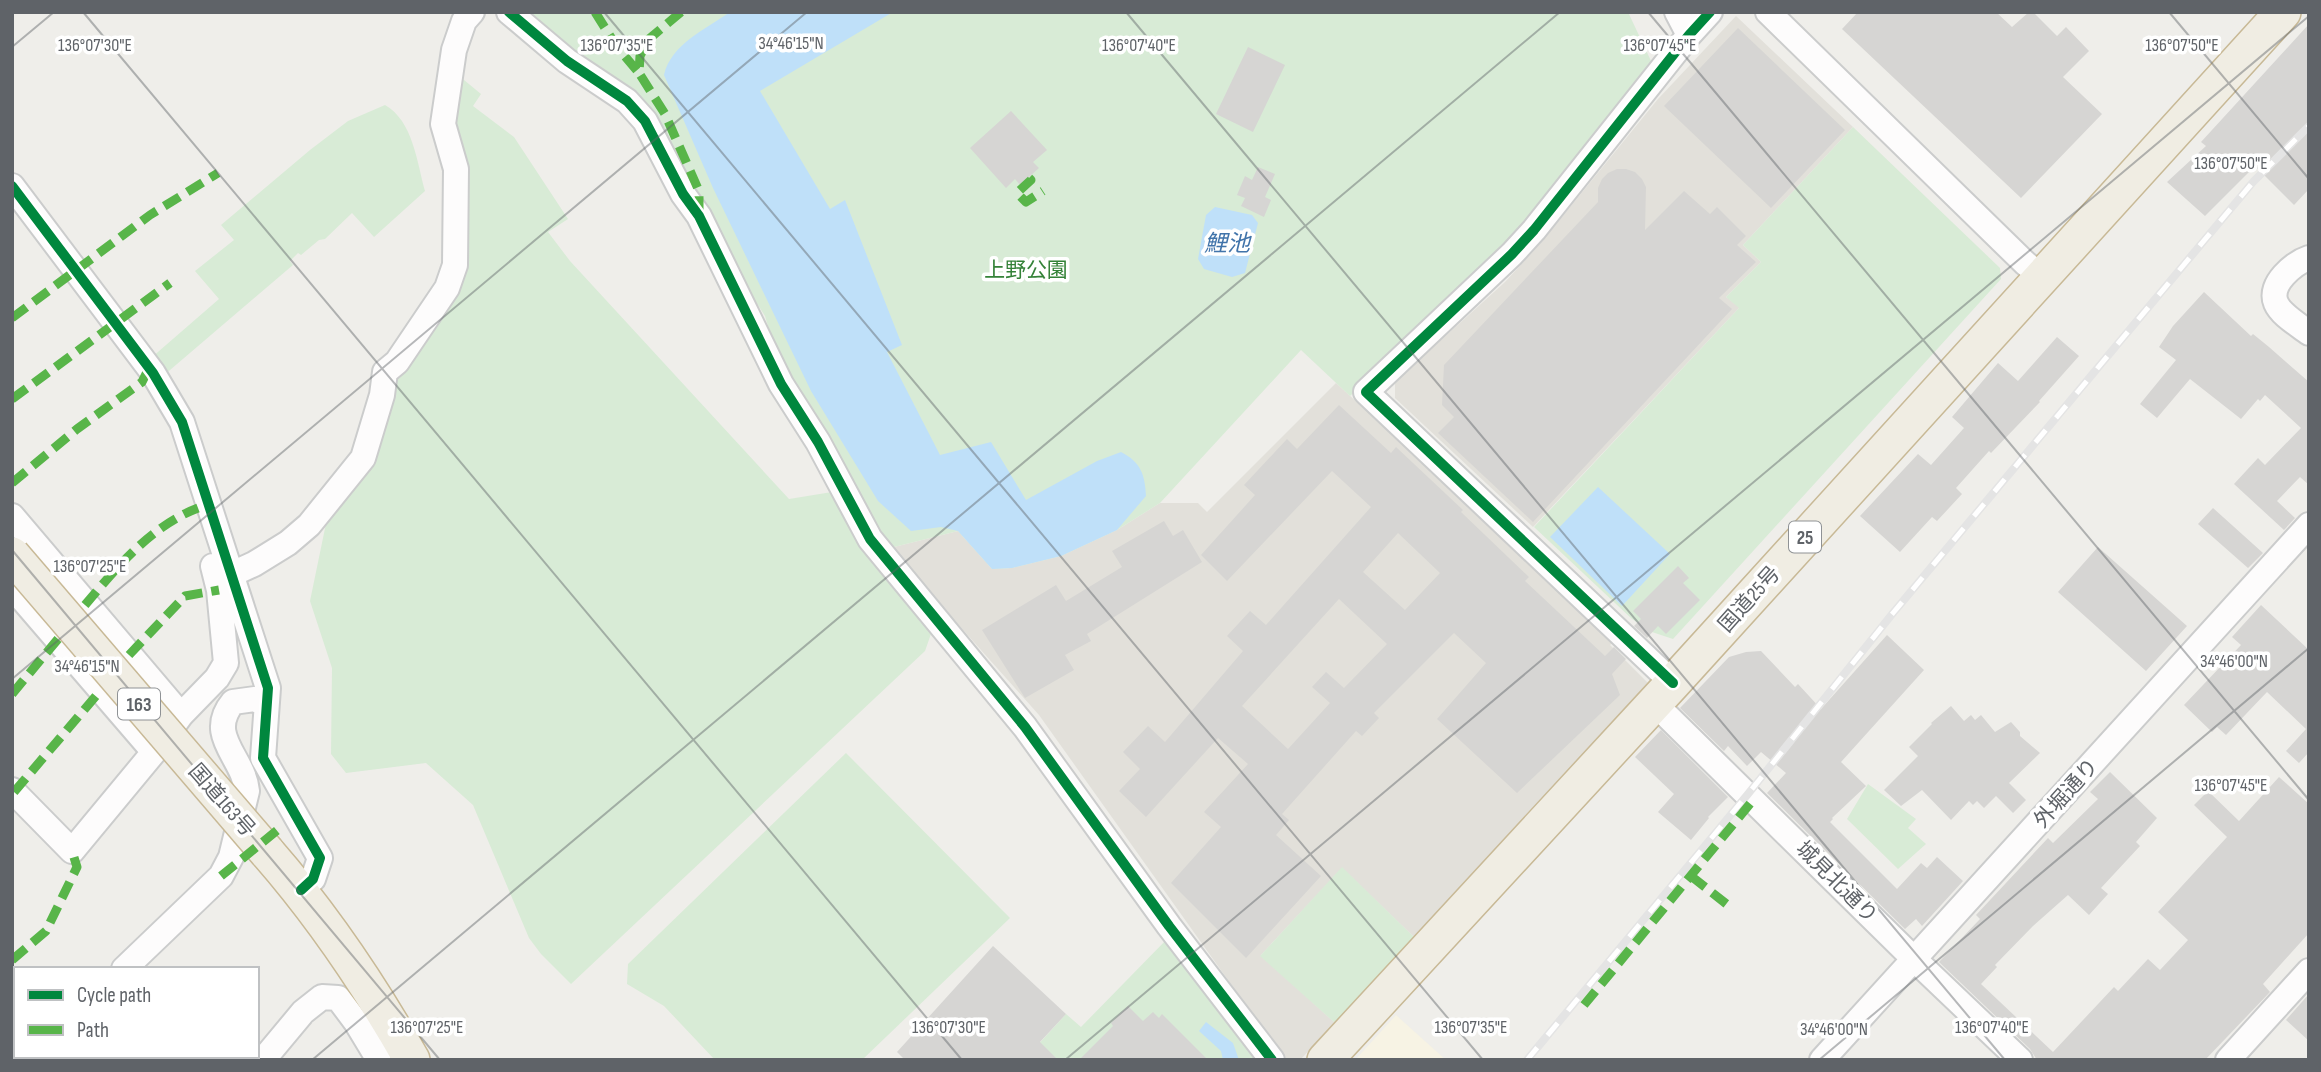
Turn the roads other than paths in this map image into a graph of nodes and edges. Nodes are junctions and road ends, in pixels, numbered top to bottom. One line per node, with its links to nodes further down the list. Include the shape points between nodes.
1 (472, 12): 16 (street, via 454,50 443,124 457,169 455,265 447,288 397,362 385,372 363,458 309,525 288,543)
2 (509, 12): 30 (street, via 566,61 628,101 645,121 699,216 781,384 870,539 1025,727)
3 (1677, 12): 7 (street)
4 (1710, 12): 7 (street)
5 (1768, 12): 10 (street)
6 (2283, 12): 10 (highway, 国道25号 / 25)
7 (1689, 35): 18 (street, 城見北通り, via 1519,246 1366,392)
8 (12, 186): 12 (street, via 153,373 182,422)
9 (2309, 258): 11 (street, via 2287,271 2275,294 2276,303)
10 (2042, 277): 18 (highway, 国道25号 / 25)
11 (2309, 333)
12 (197, 472): 16 (street); 20 (street, via 189,476 219,590 226,663)
13 (12, 516): 20 (street)
14 (2309, 525): 24 (street, 外堀通り)
15 (12, 555): 23 (highway, 国道163号 / 163, bridge)
16 (230, 575): 19 (street, via 268,688)
17 (12, 587): 21 (street)
18 (1663, 693): 24 (street, 城見北通り); 31 (highway, 国道25号 / 25)
19 (266, 705): 23 (street, via 263,758 320,858 313,879); 25 (street, via 255,699 233,702 225,712 222,724 247,791 231,857 221,876)
20 (181, 715): 21 (street)
21 (154, 752): 22 (street, via 72,851)
22 (12, 790)
23 (301, 890): 29 (highway, 国道163号 / 163)
24 (1914, 959): 32 (street, 外堀通り); 33 (street, 城見北通り)
25 (126, 967)
26 (2309, 971): 34 (street)
27 (263, 1060): 28 (street, via 303,1012 322,997 338,998)
28 (379, 1060)
29 (412, 1060)
30 (1272, 1060)
31 (1325, 1060)
32 (1822, 1060)
33 (2020, 1060)
34 (2228, 1060)

